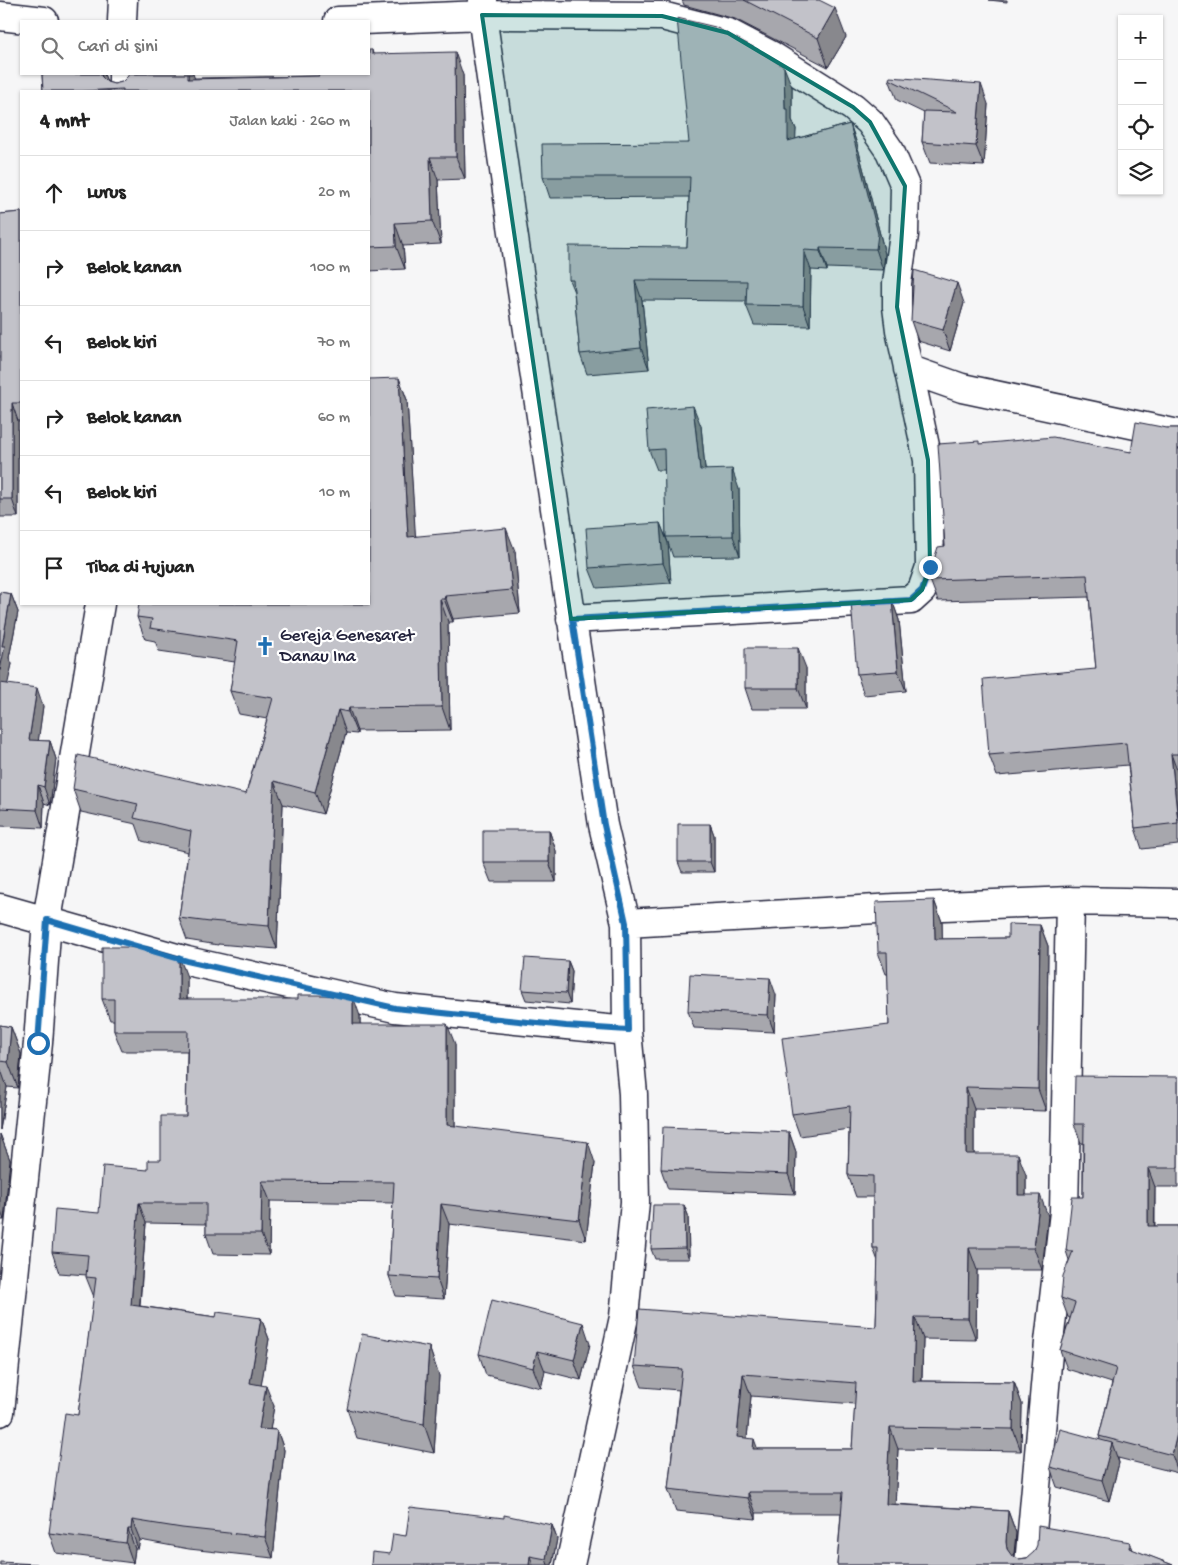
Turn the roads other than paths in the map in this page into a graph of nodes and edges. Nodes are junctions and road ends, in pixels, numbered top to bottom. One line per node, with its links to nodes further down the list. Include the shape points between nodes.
1 (123, 0): 5 (street)
2 (482, 7): 6 (street); 9 (street, via 662,16 728,33 772,56 853,107 870,122 885,144 905,186 897,307); 12 (street)
3 (0, 16): 4 (street)
4 (35, 20)
5 (122, 20)
6 (348, 20)
7 (122, 75): 8 (street)
8 (123, 90)
9 (908, 369): 10 (street, via 962,388); 12 (street, via 928,460 930,567 922,590 911,600)
10 (1178, 434)
11 (100, 605): 16 (street)
12 (572, 619): 17 (street, via 604,825)
13 (1070, 901): 14 (street); 17 (street); 21 (street, via 1064,1212)
14 (1178, 904)
15 (0, 908): 16 (street)
16 (47, 920): 18 (street, via 187,961 395,1008); 19 (street, via 38,1043)
17 (626, 923): 18 (street)
18 (628, 1030): 20 (street, via 635,1202 624,1317)
19 (0, 1412)
20 (570, 1565)
21 (1029, 1565)

